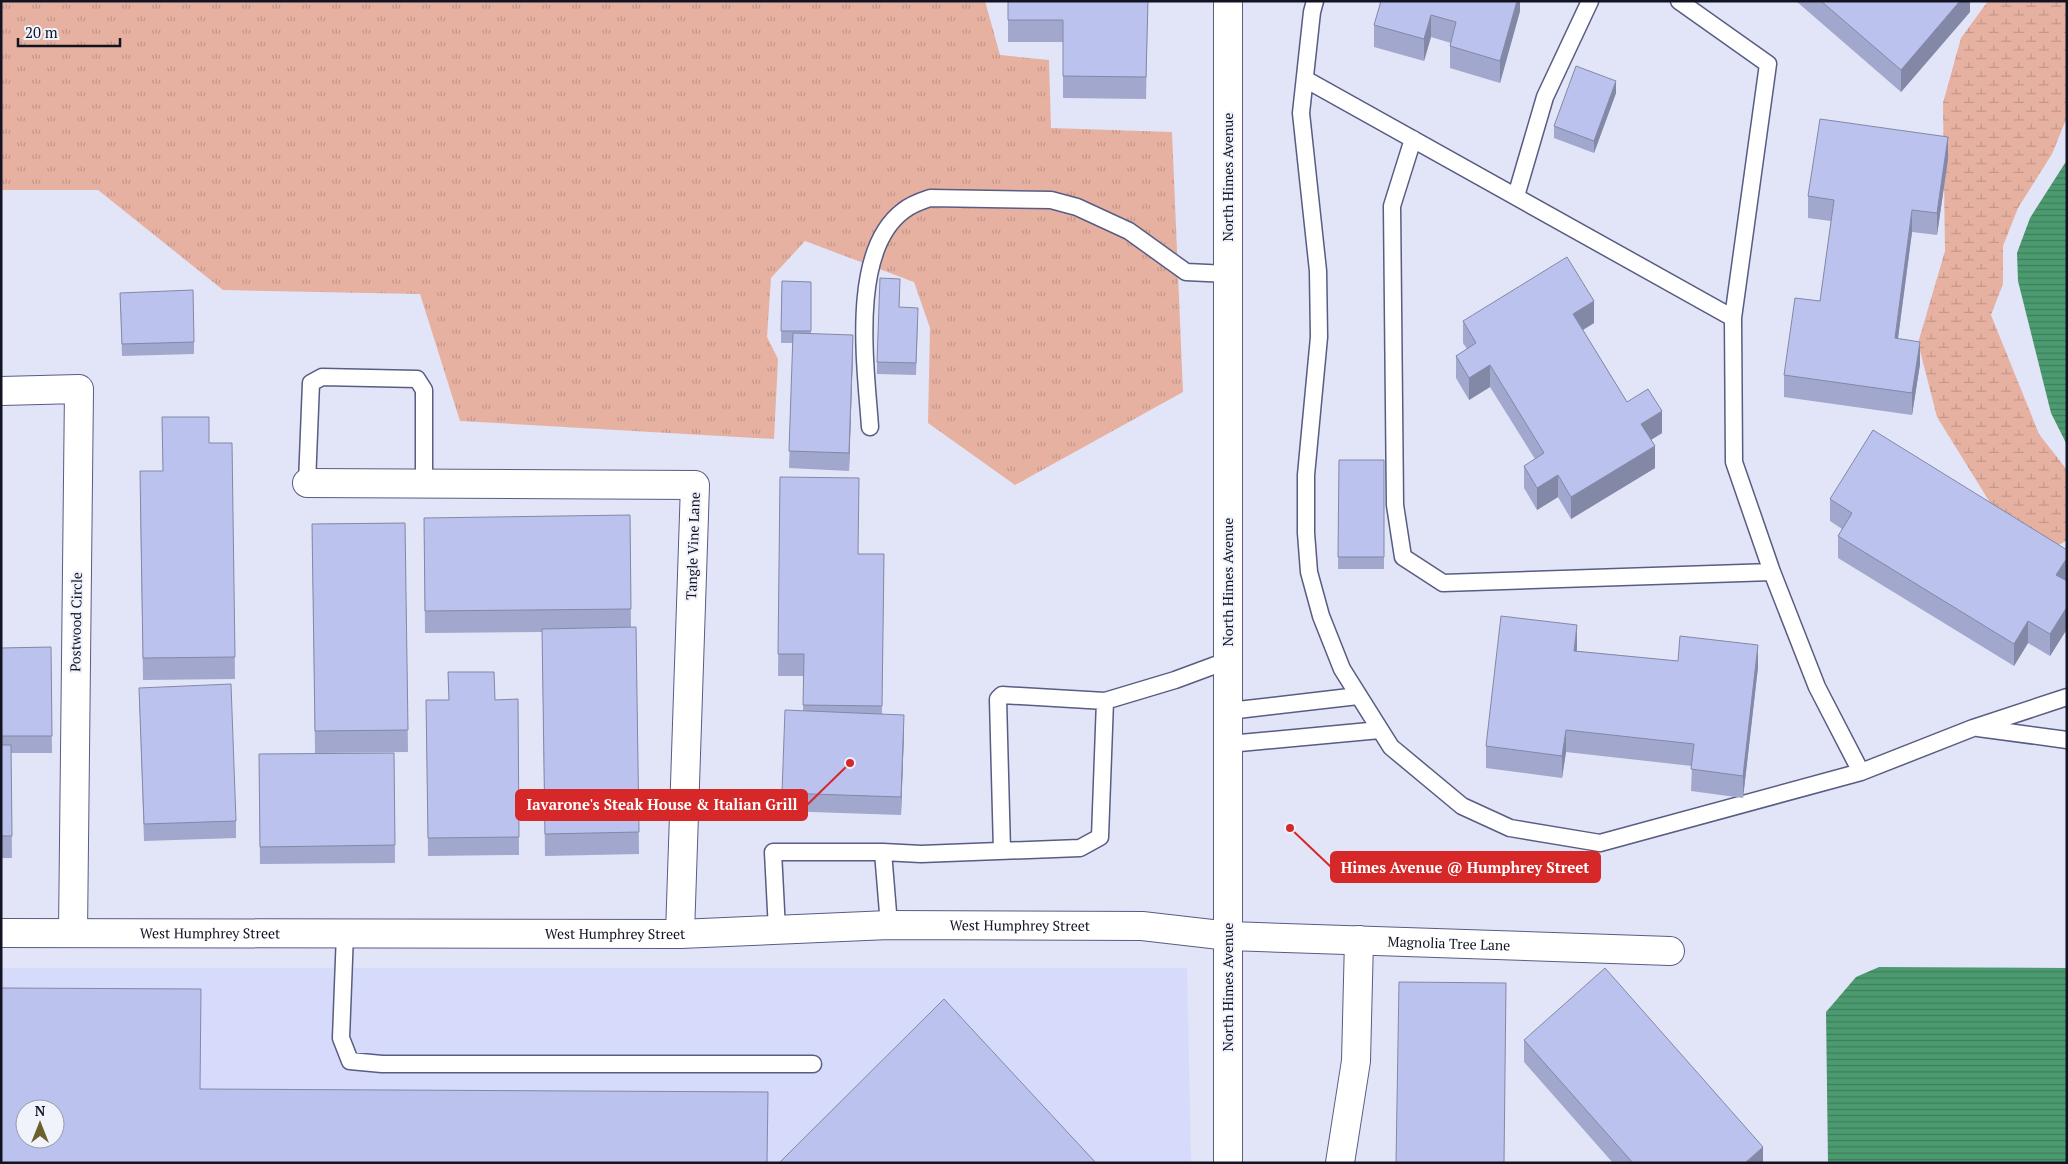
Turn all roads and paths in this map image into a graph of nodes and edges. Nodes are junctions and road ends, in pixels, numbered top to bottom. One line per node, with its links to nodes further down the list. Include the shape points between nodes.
1 (1228, 1): 8 (street, North Himes Avenue)
2 (1316, 1): 5 (lane)
3 (1590, 1): 7 (lane, via 1545,97)
4 (1679, 1): 9 (lane, via 1768,64)
5 (1305, 79): 6 (lane); 16 (lane, via 1301,113 1318,271 1319,338 1306,475 1309,572 1321,616 1342,669)
6 (1412, 139): 7 (lane); 14 (lane, via 1392,206 1395,506 1403,557 1443,583)
7 (1516, 196): 9 (lane)
8 (1228, 274): 11 (lane, via 1186,272 1129,231 1077,207 1051,200 930,198 903,210 890,224 874,259 865,296 864,330); 15 (street, North Himes Avenue)
9 (1733, 318): 14 (lane, via 1734,462)
10 (1, 391): 30 (street, Postwood Circle, via 79,389)
11 (870, 427)
12 (307, 483): 13 (street, Tangle Vine Lane); 13 (lane, via 311,383 322,377 417,379 424,390)
13 (424, 484): 32 (street, Tangle Vine Lane, via 695,486)
14 (1772, 572): 24 (lane, via 1816,686)
15 (1228, 660): 18 (lane); 19 (street, North Himes Avenue)
16 (1358, 696): 19 (lane); 21 (lane)
17 (2067, 697): 20 (lane)
18 (1105, 701): 25 (lane, via 1100,837 1080,848); 25 (lane, via 1002,694 998,699)
19 (1228, 711): 23 (street, North Himes Avenue)
20 (1973, 728): 22 (lane); 24 (lane)
21 (1380, 730): 23 (lane); 24 (lane, via 1391,747 1462,806 1510,828 1600,842)
22 (2067, 740)
23 (1228, 744): 33 (street, North Himes Avenue)
24 (1861, 772)
25 (1002, 851): 26 (lane)
26 (883, 852): 27 (lane); 28 (lane, via 773,852)
27 (889, 925): 28 (street, West Humphrey Street); 33 (street, West Humphrey Street, via 1142,926)
28 (777, 930): 32 (street, West Humphrey Street)
29 (1, 933): 30 (street, West Humphrey Street)
30 (73, 933): 31 (street, West Humphrey Street)
31 (345, 933): 32 (street, West Humphrey Street); 36 (lane, via 341,1038 350,1061 382,1064)
32 (680, 934)
33 (1228, 936): 34 (street, Magnolia Tree Lane); 37 (street, North Himes Avenue)
34 (1359, 940): 35 (street, Magnolia Tree Lane); 38 (street, via 1356,1061)
35 (1670, 951)
36 (813, 1064)
37 (1228, 1163)
38 (1340, 1163)

